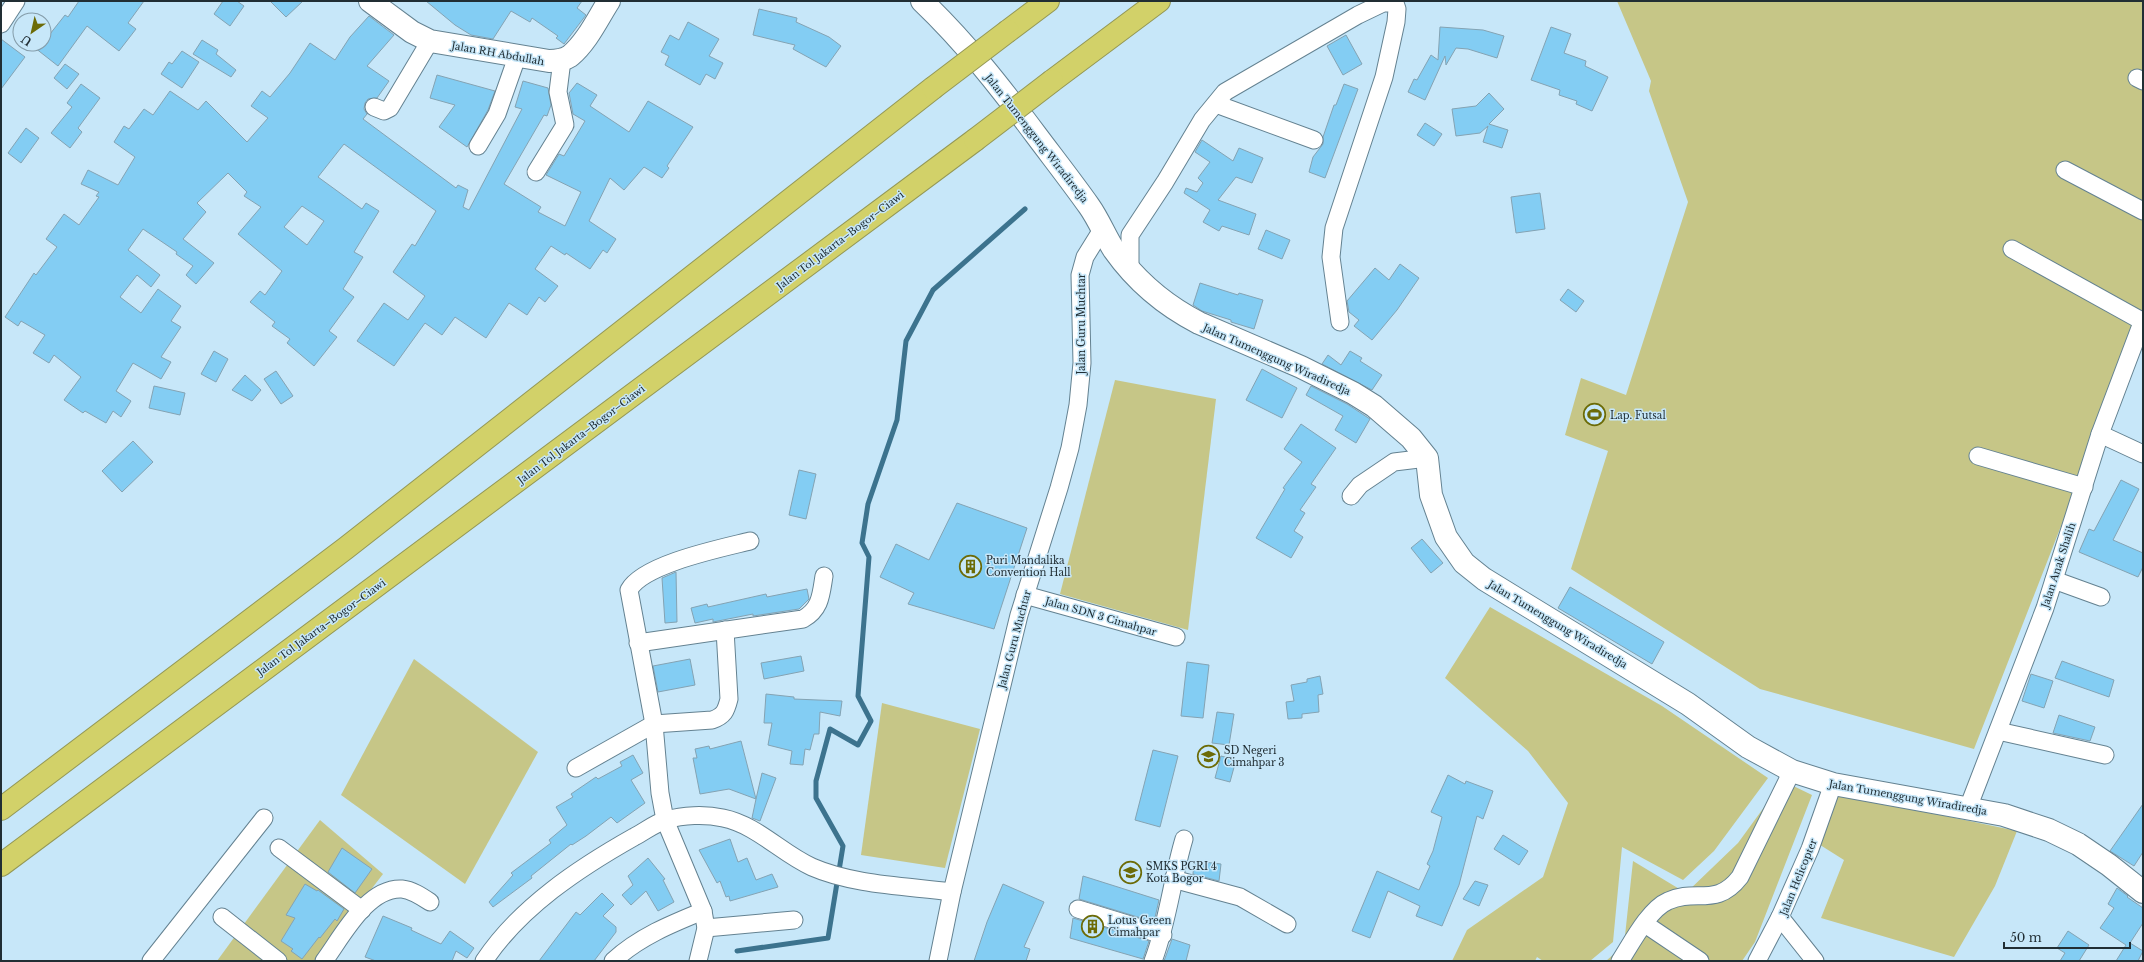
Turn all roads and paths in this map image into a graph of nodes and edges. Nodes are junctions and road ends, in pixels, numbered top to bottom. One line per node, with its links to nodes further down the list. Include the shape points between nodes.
1 (16, 1): 7 (street)
2 (370, 1): 8 (street, Jalan RH Abdullah, via 412,32)
3 (609, 1): 10 (street, via 581,43 570,56)
4 (922, 1): 18 (street, Jalan Tumenggung Wiradiredja, via 959,38 1022,116 1090,206)
5 (1048, 1): 44 (highway, bridge, via 933,88 346,548)
6 (1158, 2): 49 (highway, Jalan Tol Jakarta–Bogor–Ciawi, bridge)
7 (1, 24)
8 (430, 41): 9 (street, Jalan RH Abdullah); 12 (street, via 390,108 384,111)
9 (517, 57): 10 (street, Jalan RH Abdullah, via 549,62); 14 (street, via 497,114)
10 (562, 60): 16 (street, via 558,92 565,125)
11 (1216, 104): 13 (street); 20 (street, via 1202,120 1130,235); 22 (street, via 1225,92 1358,15 1383,3 1395,2 1396,22 1384,77 1334,228 1331,257)
12 (374, 107)
13 (1314, 140)
14 (478, 146)
15 (2065, 170): 17 (street)
16 (536, 172)
17 (2143, 211)
18 (1102, 228): 20 (street, Jalan Tumenggung Wiradiredja, via 1114,250); 32 (street, Jalan Guru Muchtar, via 1085,257 1080,275 1082,363 1070,448)
19 (2012, 249): 21 (street)
20 (1130, 270): 26 (street, Jalan Tumenggung Wiradiredja, via 1152,292 1184,316 1301,368 1374,406 1412,438)
21 (2143, 320): 23 (street, Jalan Anak Shalih)
22 (1340, 322)
23 (2100, 434): 24 (street); 27 (street, Jalan Anak Shalih)
24 (2143, 454)
25 (1978, 456): 27 (street)
26 (1427, 458): 28 (street, via 1394,462 1360,486); 41 (street, Jalan Tumenggung Wiradiredja, via 1431,495 1436,510 1446,537 1464,563 1529,608 1657,684 1748,747)
27 (2084, 487): 31 (street, Jalan Anak Shalih)
28 (1351, 496)
29 (750, 541): 36 (street, via 690,556 632,584 629,590)
30 (824, 576): 34 (street, via 819,605 813,614 804,619)
31 (2054, 580): 33 (street); 38 (street, Jalan Anak Shalih)
32 (1025, 595): 35 (street, Jalan SDN 3 Cimahpar); 51 (street, Jalan Guru Muchtar)
33 (2101, 597)
34 (724, 630): 36 (street); 37 (street, via 729,700 721,717 712,720)
35 (1176, 637)
36 (638, 643): 37 (street)
37 (654, 724): 40 (street); 46 (street)
38 (1998, 731): 39 (street); 43 (street, Jalan Anak Shalih)
39 (2105, 755)
40 (576, 768)
41 (1792, 771): 42 (street, Jalan Tumenggung Wiradiredja); 61 (street, via 1733,887 1715,896 1685,897 1667,901 1654,912)
42 (1833, 784): 43 (street, Jalan Tumenggung Wiradiredja); 58 (street, Jalan Helicopter, via 1810,849)
43 (1968, 808): 52 (street, Jalan Tumenggung Wiradiredja, via 2004,815 2049,830 2072,841)
44 (1, 809)
45 (264, 818): 64 (street)
46 (665, 820): 51 (street, via 698,816 736,821 812,867 852,879); 56 (street); 67 (street, via 616,847 551,892 506,932)
47 (1184, 839): 50 (street)
48 (279, 848): 55 (street)
49 (1, 865)
50 (1173, 880): 60 (street, via 1240,898); 63 (street)
51 (952, 892): 70 (street, Jalan Guru Muchtar)
52 (2143, 892)
53 (430, 902): 55 (street, via 403,889 388,890 375,897)
54 (1078, 909): 63 (street)
55 (362, 910): 66 (street)
56 (703, 911): 62 (street); 68 (street, via 627,948)
57 (222, 917): 65 (street)
58 (1780, 918): 74 (street); 75 (street, Jalan Helicopter)
59 (794, 920): 62 (street)
60 (1288, 924)
61 (1646, 924): 72 (street); 73 (street)
62 (706, 928): 69 (street)
63 (1163, 935): 71 (street)
64 (151, 961)
65 (278, 961)
66 (324, 961)
67 (484, 961)
68 (613, 961)
69 (698, 961)
70 (938, 961)
71 (1153, 961)
72 (1620, 961)
73 (1700, 961)
74 (1757, 961)
75 (1815, 961)

